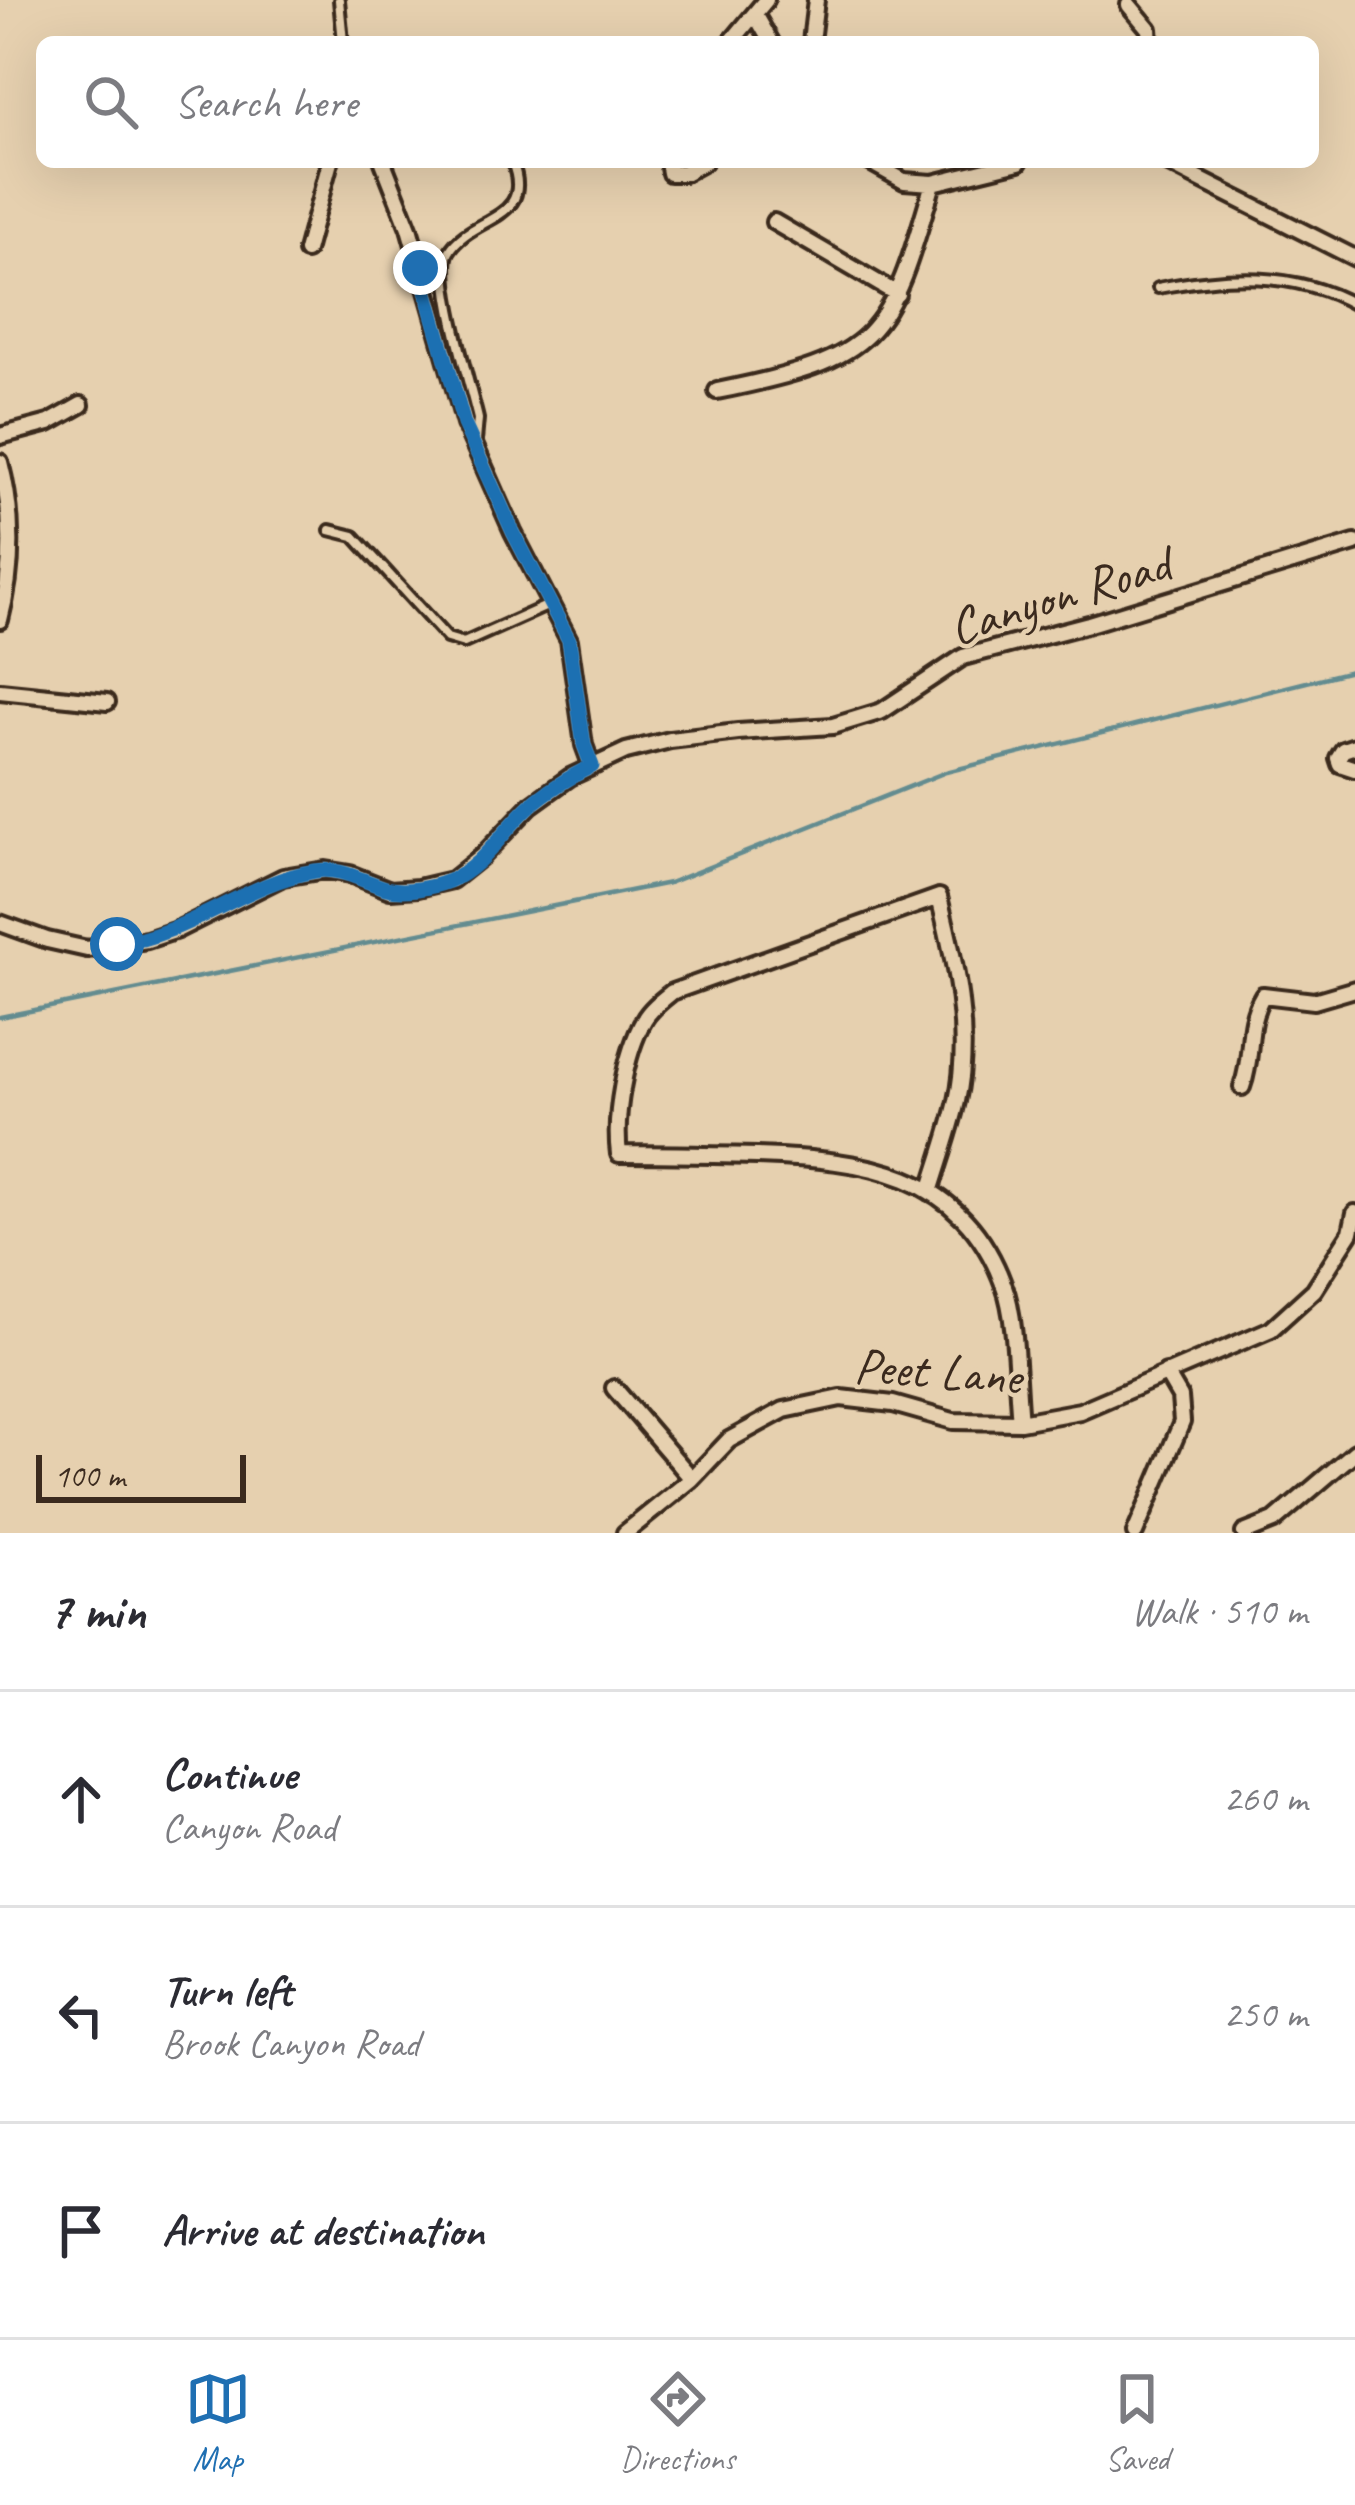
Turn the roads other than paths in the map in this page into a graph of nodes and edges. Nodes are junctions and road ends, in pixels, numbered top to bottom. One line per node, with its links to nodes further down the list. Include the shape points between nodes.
1 (339, 0): 6 (lane)
2 (766, 0): 5 (street)
3 (816, 0): 9 (street)
4 (1129, 5): 10 (street)
5 (755, 14): 7 (street); 8 (street)
6 (342, 36)
7 (736, 36)
8 (768, 36)
9 (812, 36)
10 (1150, 36)
11 (328, 168): 19 (street)
12 (386, 168): 27 (street)
13 (514, 168): 27 (lane, via 517,194 508,207 447,254 444,280 478,419)
14 (881, 168): 17 (street)
15 (996, 168): 17 (street)
16 (1177, 168): 20 (street)
17 (933, 184): 22 (street)
18 (774, 222): 22 (street)
19 (306, 251)
20 (1355, 258)
21 (1158, 289): 23 (lane, via 1259,277 1328,290)
22 (897, 295): 24 (street, via 851,350)
23 (1355, 305)
24 (717, 391)
25 (81, 406): 26 (street)
26 (0, 436)
27 (475, 448): 31 (street)
28 (0, 462): 32 (street, via 11,531)
29 (331, 530): 31 (lane, via 354,536 446,638 464,643)
30 (1355, 543): 36 (street, Canyon Road, via 963,657 882,711 832,726 670,740)
31 (550, 604): 36 (street, via 569,640)
32 (0, 620)
33 (0, 691): 34 (street)
34 (107, 702)
35 (1355, 746): 37 (street, via 1338,758)
36 (592, 766): 38 (street, Canyon Road, via 531,805 452,880 390,890 325,870 283,877 177,930 87,949)
37 (1355, 769)
38 (0, 923)
39 (1355, 989): 40 (street, via 1314,1000 1263,994 1250,1018 1252,1061)
40 (1242, 1087)
41 (930, 1192): 41 (street, via 962,1058 957,976 938,897 672,992 646,1015 616,1125 619,1154 835,1159); 45 (street, via 987,1247 1007,1291)
42 (1355, 1213): 43 (street, Peet Lane, via 1314,1291 1270,1329)
43 (1166, 1373): 45 (street, Peet Lane, via 1080,1411); 48 (street, via 1182,1422)
44 (614, 1388): 47 (street)
45 (1020, 1422): 47 (street, Peet Lane, via 953,1421 841,1398 761,1421)
46 (1355, 1451): 50 (street, via 1274,1521)
47 (692, 1479): 49 (street, Peet Lane)
48 (1138, 1532)
49 (625, 1533)
50 (1244, 1533)

